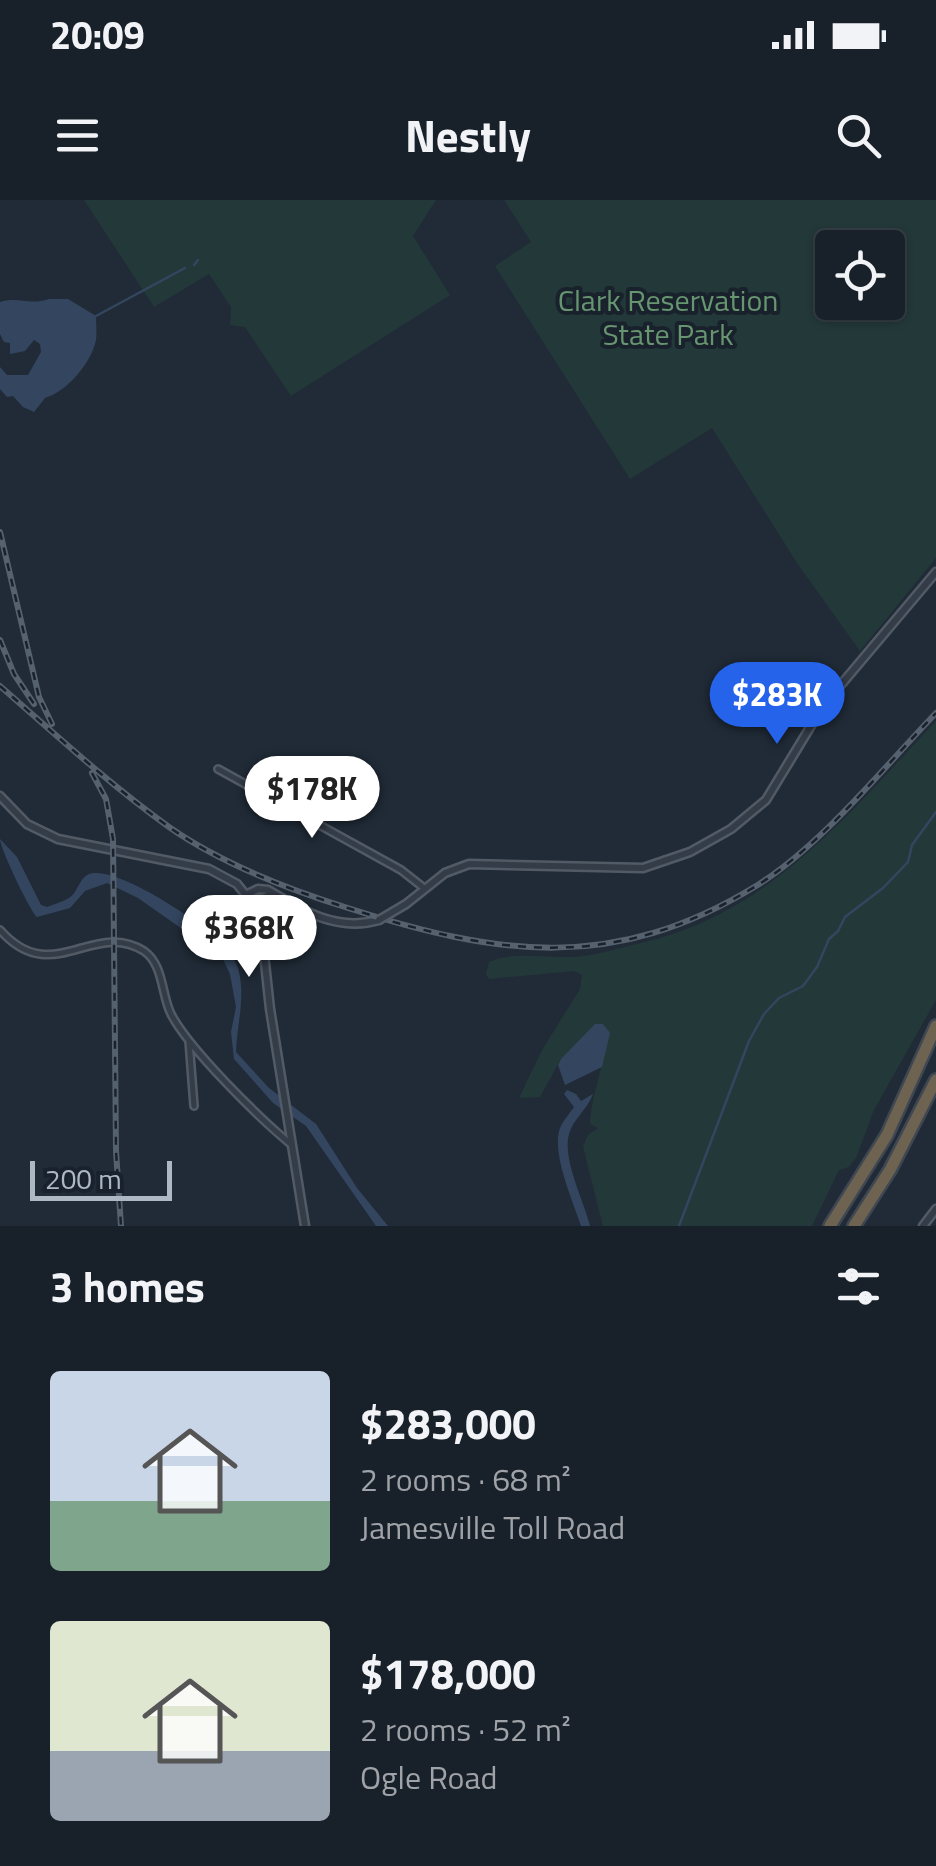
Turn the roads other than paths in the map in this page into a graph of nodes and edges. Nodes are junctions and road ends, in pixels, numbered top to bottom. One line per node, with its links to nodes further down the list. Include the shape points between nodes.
1 (936, 572): 4 (street, via 833,692 766,800 732,829 664,863 622,870 468,864)
2 (218, 769): 4 (street)
3 (0, 796): 5 (street, via 27,824 52,836 209,869)
4 (424, 888): 6 (street, bridge, via 384,918 356,924 322,919)
5 (246, 894): 6 (street); 7 (street)
6 (273, 894): 7 (street, via 261,904)
7 (261, 926): 13 (street)
8 (0, 930): 10 (street, via 19,948 43,956 110,943 142,950 156,965 173,1017)
9 (936, 1026): 16 (highway, via 887,1135)
10 (189, 1038): 12 (street); 13 (street)
11 (936, 1080): 17 (highway)
12 (194, 1106)
13 (292, 1145): 15 (street)
14 (936, 1209): 18 (street)
15 (305, 1226)
16 (830, 1226)
17 (854, 1226)
18 (923, 1226)

